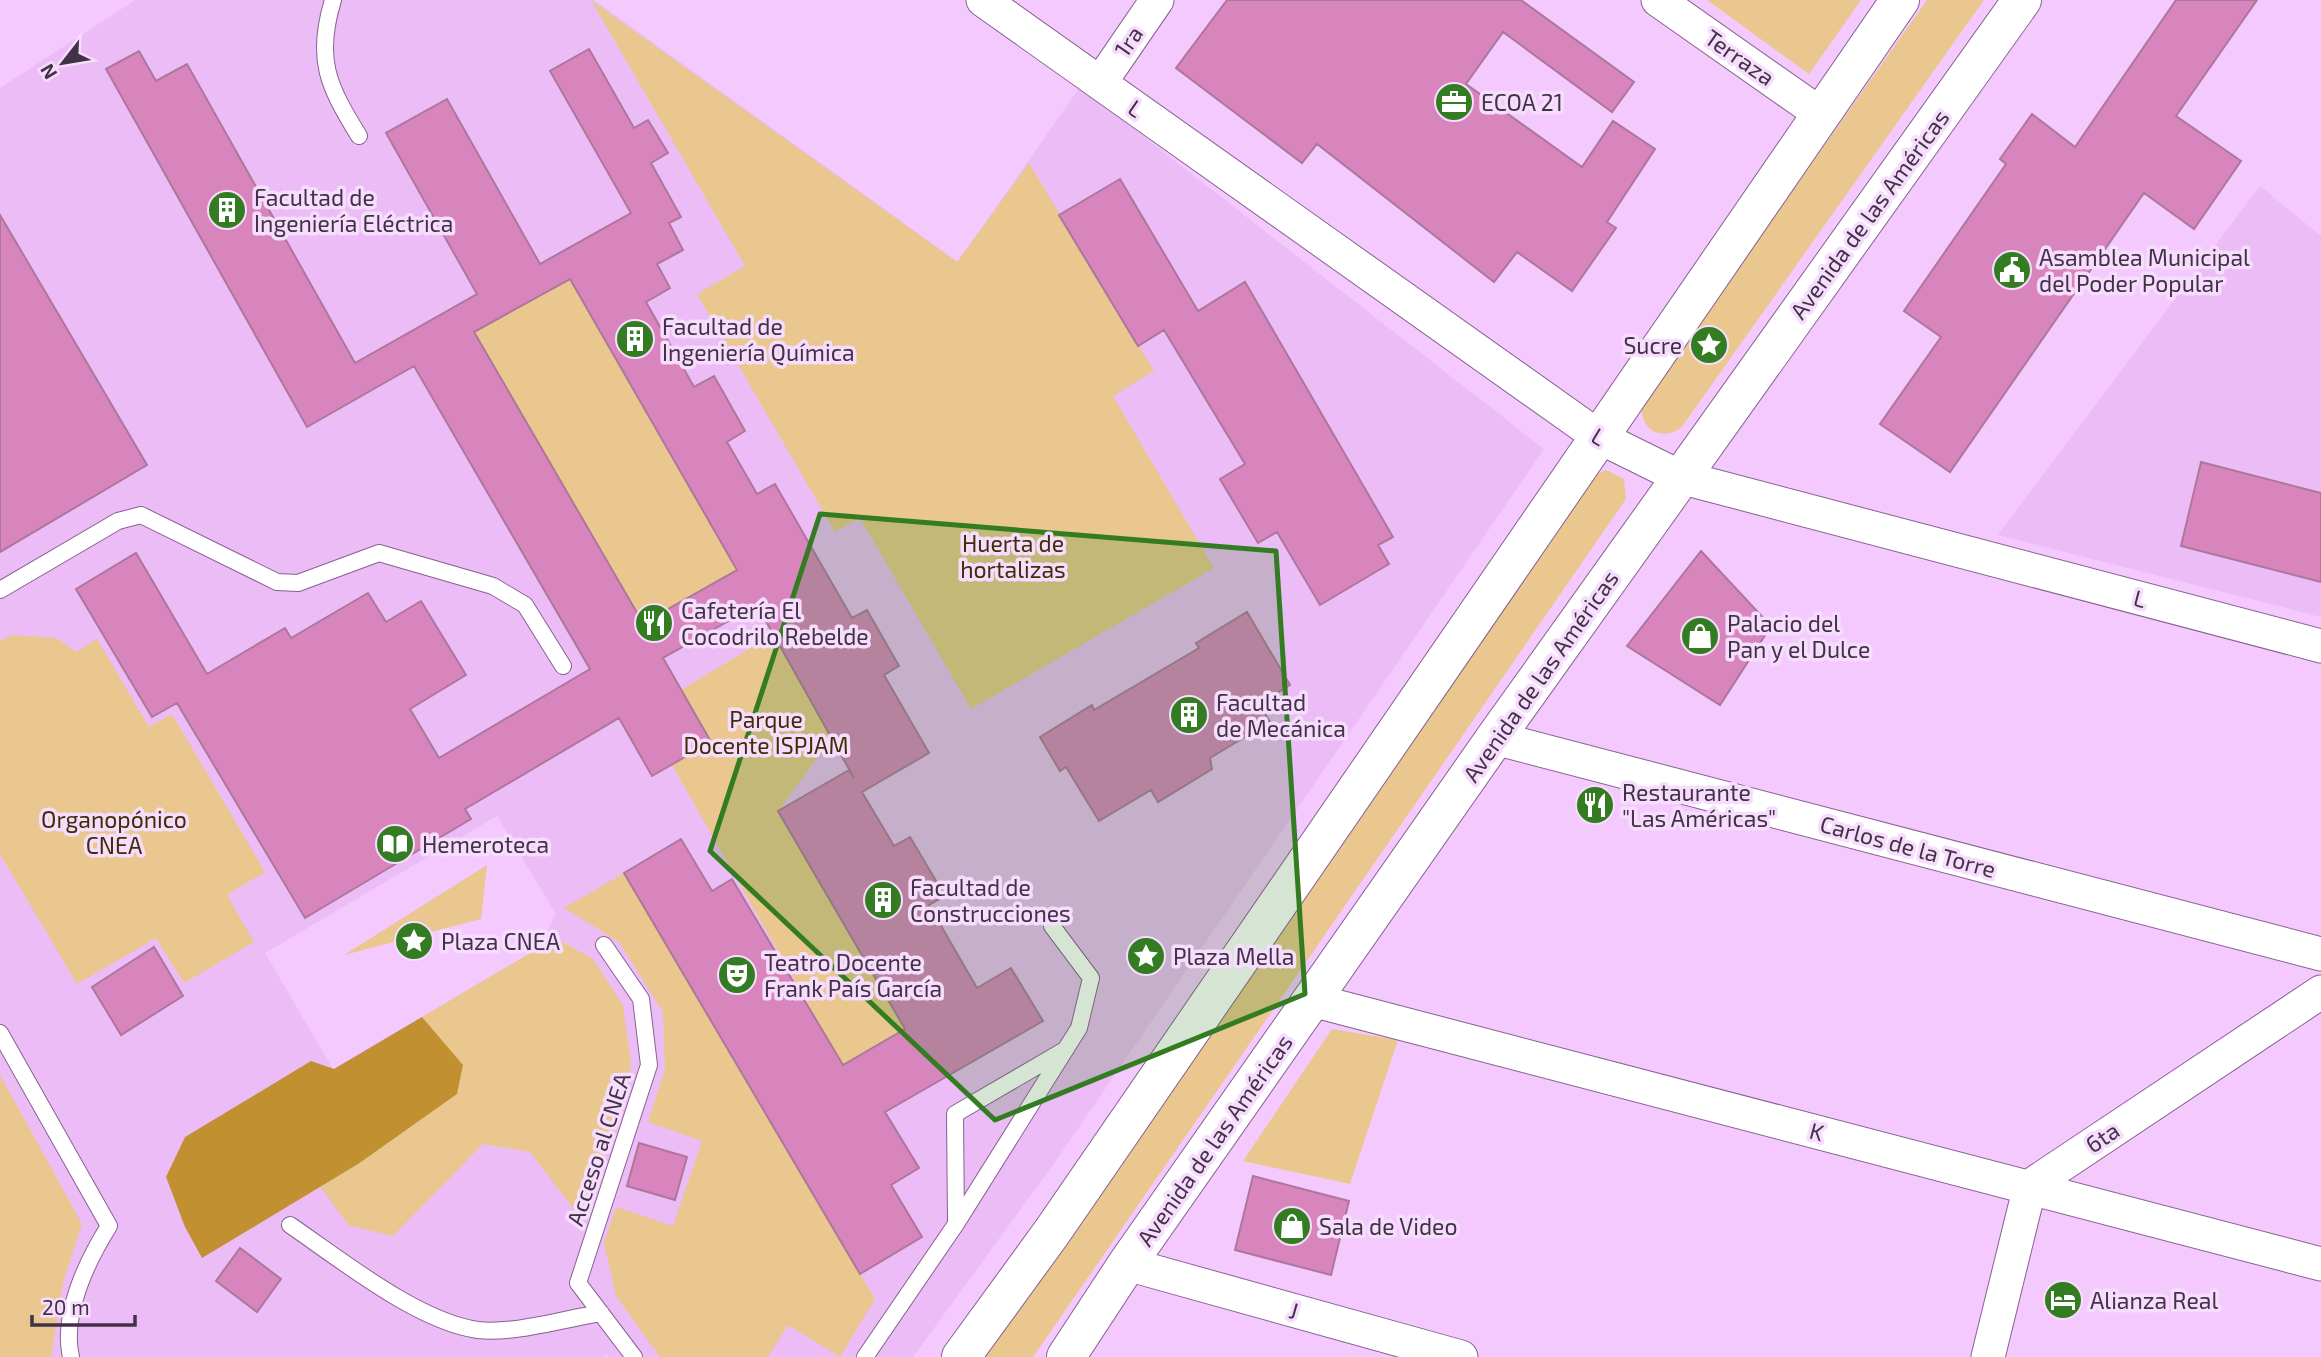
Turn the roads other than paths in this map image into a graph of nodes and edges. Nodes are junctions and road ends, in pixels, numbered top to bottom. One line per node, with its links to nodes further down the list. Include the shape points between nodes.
1 (333, 0): 9 (lane, via 326,24 326,72)
2 (983, 0): 7 (street, L)
3 (1157, 0): 7 (street, 1ra)
4 (1658, 0): 8 (street, Terraza)
5 (1900, 0): 8 (main road)
6 (2022, 0): 11 (main road, Avenida de las Américas)
7 (1100, 83): 10 (street, L)
8 (1822, 115): 10 (main road)
9 (359, 136)
10 (1599, 437): 11 (street, L); 32 (main road, via 1052,1232)
11 (1680, 477): 13 (street, L); 15 (main road, Avenida de las Américas)
12 (0, 590): 14 (lane, via 118,521 141,515 276,582 298,583 379,553 492,586 525,605)
13 (2321, 646)
14 (563, 666)
15 (1495, 738): 18 (street, Carlos de la Torre); 20 (main road, Avenida de las Américas)
16 (1052, 926): 22 (lane, via 1091,978 1079,1028)
17 (604, 945): 28 (lane, Acceso al CNEA, via 641,999 649,1065 578,1283)
18 (2321, 954)
19 (2321, 992): 23 (street, 6ta)
20 (1312, 1000): 23 (street, K); 26 (main road, Avenida de las Américas)
21 (0, 1033): 29 (lane, via 109,1226 88,1259 79,1287 68,1343)
22 (1065, 1049): 24 (lane); 24 (lane, via 955,1114)
23 (2030, 1186): 27 (street, K); 35 (street)
24 (956, 1224): 31 (lane)
25 (290, 1225): 28 (lane, via 390,1293 451,1323 478,1330 517,1329)
26 (1127, 1264): 33 (main road, Avenida de las Américas); 34 (street, J)
27 (2321, 1264)
28 (601, 1313): 30 (lane, Acceso al CNEA)
29 (71, 1357)
30 (634, 1357)
31 (865, 1357)
32 (961, 1357)
33 (1066, 1357)
34 (1461, 1357)
35 (1988, 1357)

